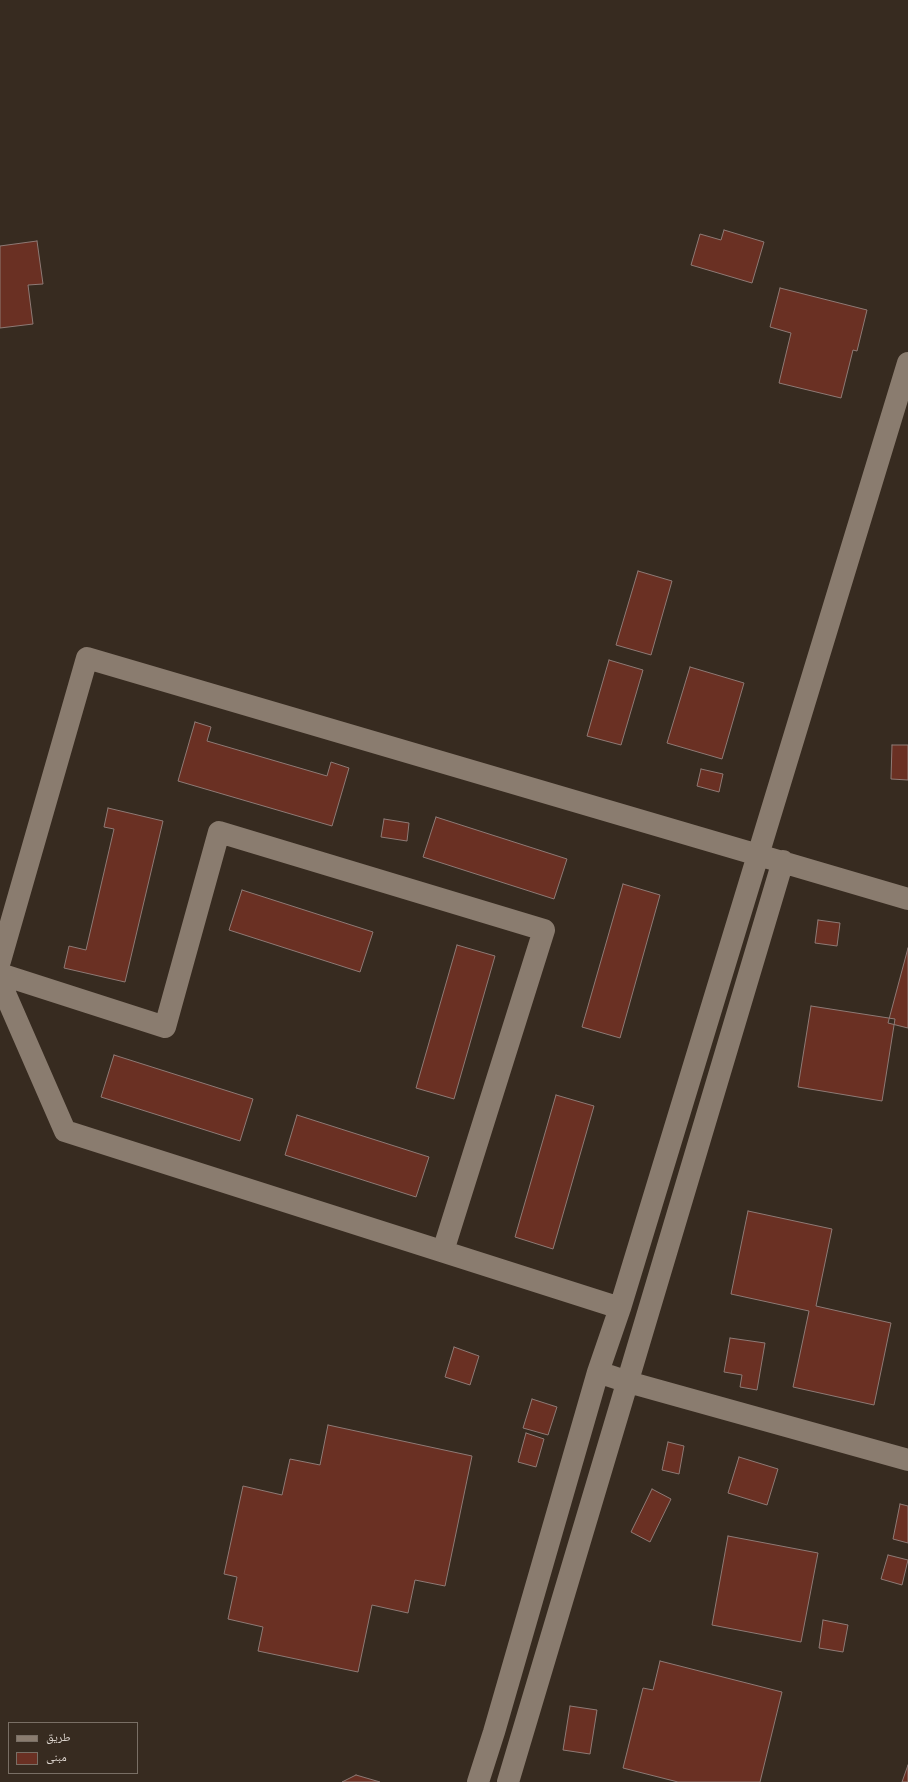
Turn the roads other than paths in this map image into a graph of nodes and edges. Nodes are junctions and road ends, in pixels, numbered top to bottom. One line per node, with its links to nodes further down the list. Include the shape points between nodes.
1 (908, 362): 2 (street)
2 (758, 854): 3 (street); 5 (street, via 87,658); 9 (street)
3 (783, 861): 4 (street); 11 (street)
4 (908, 899)
5 (0, 961)
6 (0, 974): 8 (street, via 165,1027 219,832 544,930)
7 (0, 982): 8 (street, via 64,1131)
8 (443, 1251): 9 (street)
9 (620, 1308): 10 (street)
10 (598, 1372): 11 (street); 13 (street)
11 (628, 1382): 12 (street); 14 (street)
12 (908, 1460)
13 (478, 1782)
14 (508, 1782)

